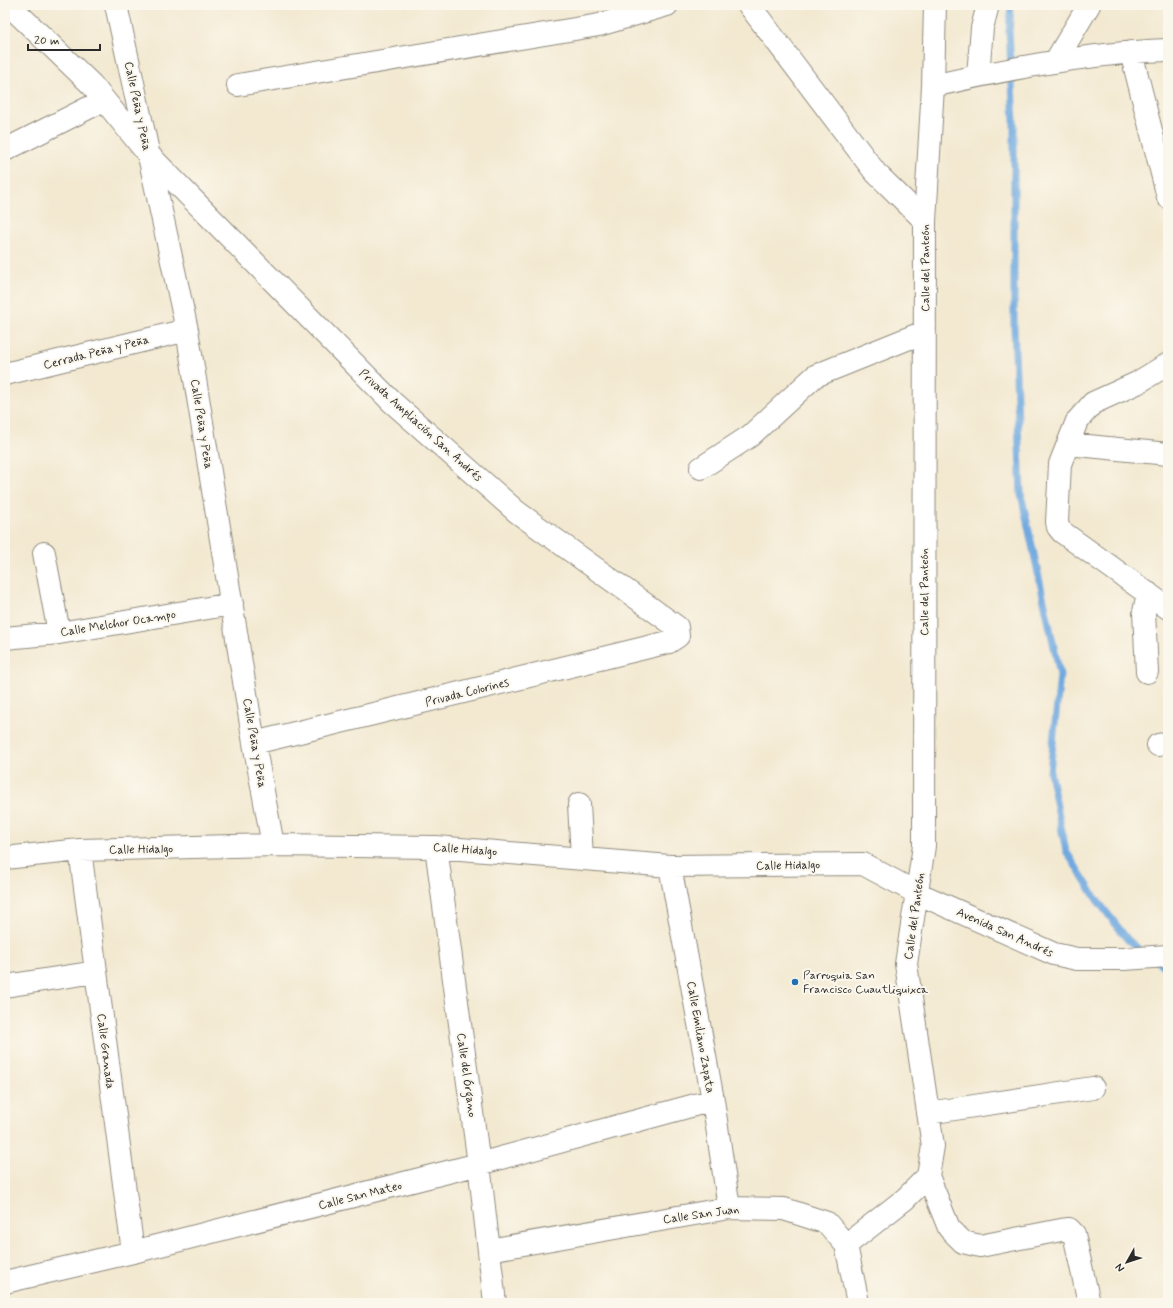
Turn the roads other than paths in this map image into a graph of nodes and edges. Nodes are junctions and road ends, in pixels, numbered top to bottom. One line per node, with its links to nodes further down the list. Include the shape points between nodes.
1 (9, 5): 14 (street, Privada Ampliación San Andrés, via 92,85)
2 (116, 5): 16 (street, Calle Peña y Peña)
3 (667, 5): 12 (street, via 599,25)
4 (749, 5): 18 (street, via 875,172)
5 (935, 5): 13 (street, Calle del Panteón)
6 (988, 5): 11 (street, via 982,28)
7 (1089, 5): 10 (street)
8 (1168, 50): 9 (street)
9 (1131, 52): 10 (street); 17 (street)
10 (1055, 62): 11 (street)
11 (978, 75): 13 (street)
12 (238, 85)
13 (933, 86): 18 (street, Calle del Panteón)
14 (104, 100): 15 (street); 16 (street, Privada Ampliación San Andrés)
15 (5, 150)
16 (148, 154): 19 (street, Calle Peña y Peña); 31 (street, Privada Ampliación San Andrés, via 392,402 517,512 677,627)
17 (1168, 197)
18 (925, 221): 20 (street, Calle del Panteón)
19 (187, 330): 22 (street, Cerrada Peña y Peña); 28 (street, Calle Peña y Peña)
20 (924, 332): 25 (street, via 815,376 750,436); 42 (street, Calle del Panteón, via 924,846)
21 (1168, 364): 23 (street, via 1137,383 1093,403 1077,421)
22 (5, 374)
23 (1068, 444): 24 (street); 27 (street, via 1060,464 1058,527)
24 (1168, 454)
25 (701, 468)
26 (44, 553): 30 (street)
27 (1148, 593): 29 (street); 33 (street, via 1144,612)
28 (232, 604): 30 (street, Calle Melchor Ocampo); 34 (street, Calle Peña y Peña)
29 (1168, 608)
30 (59, 633): 32 (street, Calle Melchor Ocampo)
31 (678, 636): 34 (street, Privada Colorines, via 668,642)
32 (5, 638)
33 (1147, 672)
34 (254, 743): 36 (street, Calle Peña y Peña)
35 (579, 804): 40 (street)
36 (273, 845): 37 (street, Calle Hidalgo); 38 (street, Calle Hidalgo)
37 (436, 846): 40 (street, Calle Hidalgo); 49 (street, Calle del Órgano)
38 (80, 850): 39 (street, Calle Hidalgo); 44 (street, Calle Granada)
39 (5, 858)
40 (582, 858): 41 (street, Calle Hidalgo)
41 (670, 866): 42 (street, Calle Hidalgo, via 863,864); 47 (street, Calle Emiliano Zapata)
42 (917, 893): 43 (street, Avenida San Andrés, via 1054,954 1078,959); 48 (street, Calle del Panteón, via 906,964)
43 (1168, 956)
44 (96, 972): 45 (street); 54 (street, Calle Granada)
45 (5, 986)
46 (1093, 1088): 48 (street)
47 (713, 1100): 49 (street, Calle San Mateo); 51 (street, Calle Emiliano Zapata)
48 (928, 1113): 50 (street, Calle del Panteón, via 933,1146)
49 (479, 1164): 53 (street, Calle del Órgano); 54 (street, Calle San Mateo)
50 (928, 1176): 52 (street, via 905,1199); 58 (street, via 949,1228 963,1242 980,1246 1069,1229 1074,1234)
51 (729, 1208): 52 (street, Calle San Juan, via 784,1208 827,1223); 53 (street, Calle San Juan)
52 (846, 1245): 57 (street)
53 (489, 1250): 56 (street, Calle del Órgano)
54 (133, 1252): 55 (street, Calle San Mateo)
55 (5, 1282)
56 (495, 1303)
57 (858, 1303)
58 (1089, 1303)

